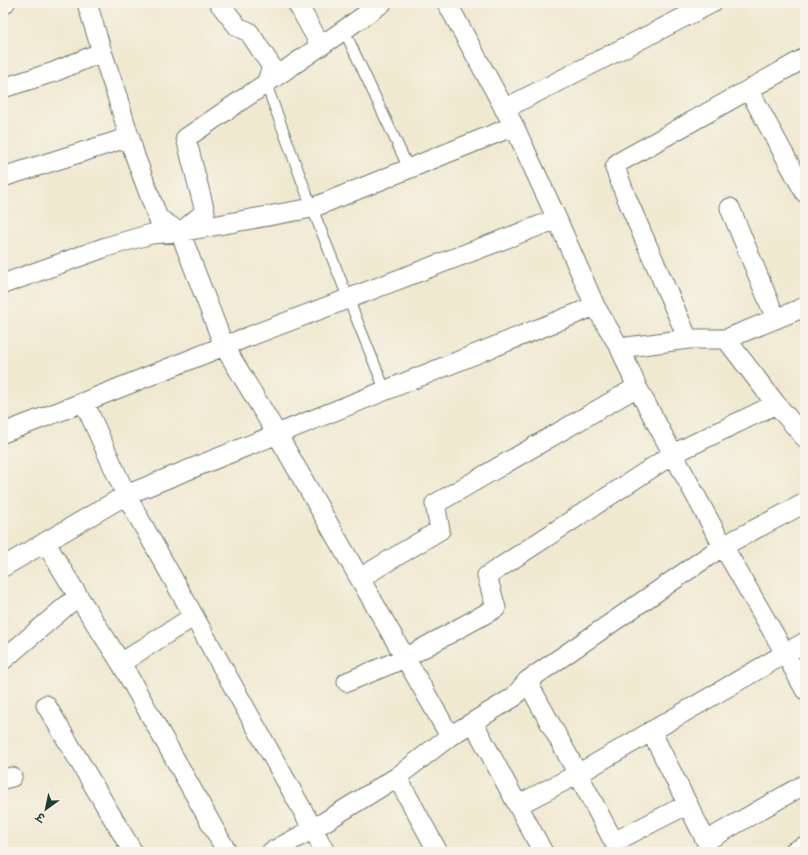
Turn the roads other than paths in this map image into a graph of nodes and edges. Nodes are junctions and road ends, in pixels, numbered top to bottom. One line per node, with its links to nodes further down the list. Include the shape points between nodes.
1 (87, 3): 9 (street)
2 (219, 3): 11 (street, via 238,27 249,32 272,67)
3 (296, 3): 8 (street)
4 (382, 3): 7 (street)
5 (447, 3): 14 (street)
6 (712, 3): 14 (street)
7 (344, 30): 8 (street); 17 (lane)
8 (321, 46): 11 (street)
9 (102, 52): 12 (street, via 54,72); 16 (street)
10 (805, 58): 13 (street)
11 (266, 84): 20 (lane); 23 (street, via 186,138 205,212)
12 (3, 88)
13 (749, 90): 19 (street); 29 (street, via 618,163 615,168)
14 (504, 109): 15 (street)
15 (514, 126): 17 (street); 22 (street)
16 (130, 138): 18 (street); 23 (street, via 158,218)
17 (409, 169): 20 (street)
18 (3, 177)
19 (802, 181)
20 (312, 208): 23 (street); 25 (lane)
21 (730, 208): 28 (street)
22 (557, 219): 25 (street); 26 (street)
23 (180, 232): 24 (street, via 151,234 106,247); 31 (street)
24 (3, 284)
25 (348, 299): 31 (street); 34 (lane)
26 (595, 306): 32 (street); 34 (street)
27 (805, 307): 28 (street)
28 (776, 319): 30 (street)
29 (688, 339): 30 (street); 32 (street)
30 (726, 339): 36 (street)
31 (224, 346): 35 (street); 38 (street)
32 (620, 348): 33 (street)
33 (637, 387): 40 (street); 46 (street, via 435,504 440,530)
34 (385, 390): 38 (street)
35 (84, 402): 37 (street); 41 (street)
36 (776, 404): 39 (street); 40 (street)
37 (3, 433)
38 (278, 434): 41 (street); 46 (street)
39 (805, 438)
40 (673, 454): 44 (street); 51 (street, via 487,576 496,608)
41 (126, 495): 43 (street); 48 (street)
42 (805, 503): 44 (street)
43 (45, 542): 45 (street); 47 (street)
44 (723, 546): 50 (street); 54 (street)
45 (3, 567)
46 (360, 578): 51 (street)
47 (78, 596): 52 (street); 53 (street)
48 (194, 616): 53 (street); 66 (street)
49 (805, 642): 50 (street)
50 (785, 653): 56 (street); 59 (street)
51 (405, 658): 55 (street); 60 (street)
52 (3, 660)
53 (121, 663): 70 (street)
54 (527, 681): 58 (street, via 514,697); 61 (street)
55 (347, 682)
56 (805, 690)
57 (46, 705): 69 (street)
58 (473, 722): 60 (street); 65 (street)
59 (651, 731): 61 (street); 64 (street)
60 (450, 736): 62 (street)
61 (578, 774): 64 (street, via 614,842); 65 (street)
62 (396, 777): 66 (street); 73 (street)
63 (805, 784): 67 (street)
64 (688, 804): 67 (street)
65 (518, 805): 74 (street)
66 (313, 829): 71 (street); 72 (street)
67 (708, 846)
68 (805, 846): 75 (street)
69 (133, 852)
70 (227, 852)
71 (271, 852)
72 (325, 852)
73 (438, 852)
74 (543, 852)
75 (793, 852)

